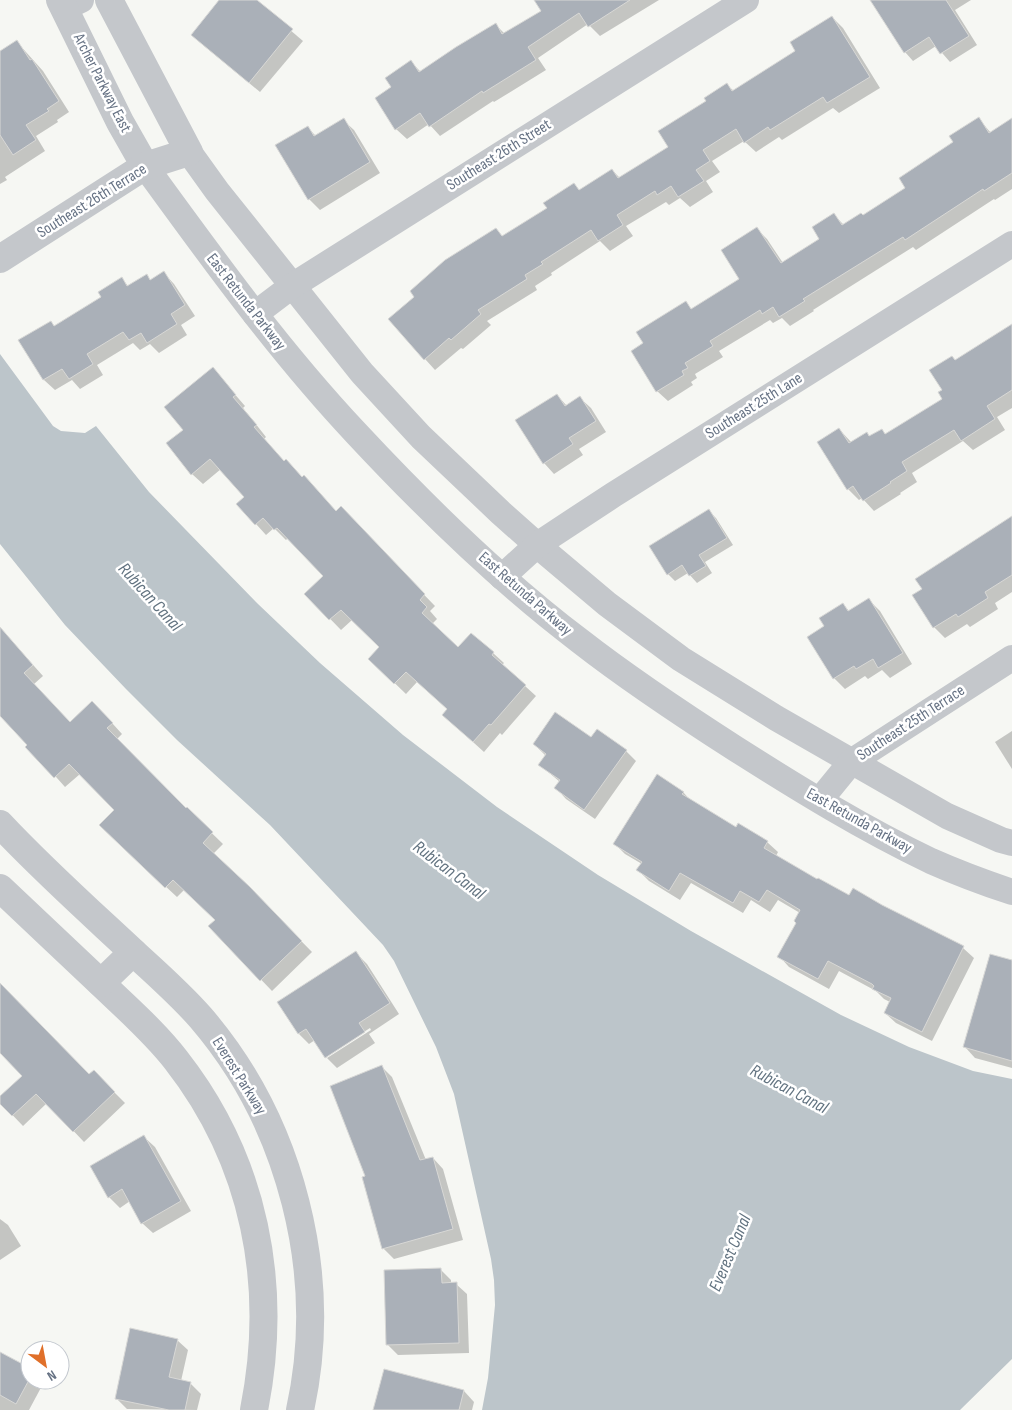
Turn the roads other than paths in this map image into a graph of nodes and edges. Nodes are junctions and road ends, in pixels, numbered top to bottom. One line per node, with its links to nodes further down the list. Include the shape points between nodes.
1 (109, 0): 4 (street)
2 (746, 0): 8 (street, Southeast 26th Street)
3 (68, 3): 5 (street, Archer Parkway East, via 120,122)
4 (189, 152): 5 (street, Southeast 26th Terrace); 8 (street)
5 (145, 166): 7 (street, Southeast 26th Terrace); 9 (street, East Retunda Parkway)
6 (1012, 244): 10 (street, Southeast 25th Lane)
7 (0, 259)
8 (292, 286): 9 (street, Southeast 26th Street); 10 (street, via 362,373 421,437)
9 (255, 314): 11 (street, East Retunda Parkway, via 355,433)
10 (537, 545): 11 (street, Southeast 25th Lane); 13 (street, via 608,604 681,658)
11 (502, 577): 14 (street, East Retunda Parkway, via 578,640 656,697)
12 (1012, 658): 13 (street, Southeast 25th Terrace)
13 (851, 762): 14 (street, Southeast 25th Terrace); 16 (street, via 947,816)
14 (820, 800): 18 (street, East Retunda Parkway, via 932,861)
15 (0, 824): 19 (street, Everest Parkway)
16 (1012, 843)
17 (0, 888): 20 (street)
18 (1012, 892)
19 (133, 952): 20 (street); 22 (street, Everest Parkway, via 177,992 223,1046 243,1076 275,1140 297,1211 309,1285 311,1322)
20 (101, 983): 21 (street, via 152,1032 196,1088 230,1150 243,1183 260,1252 263,1287 262,1354)
21 (254, 1410)
22 (300, 1410)

